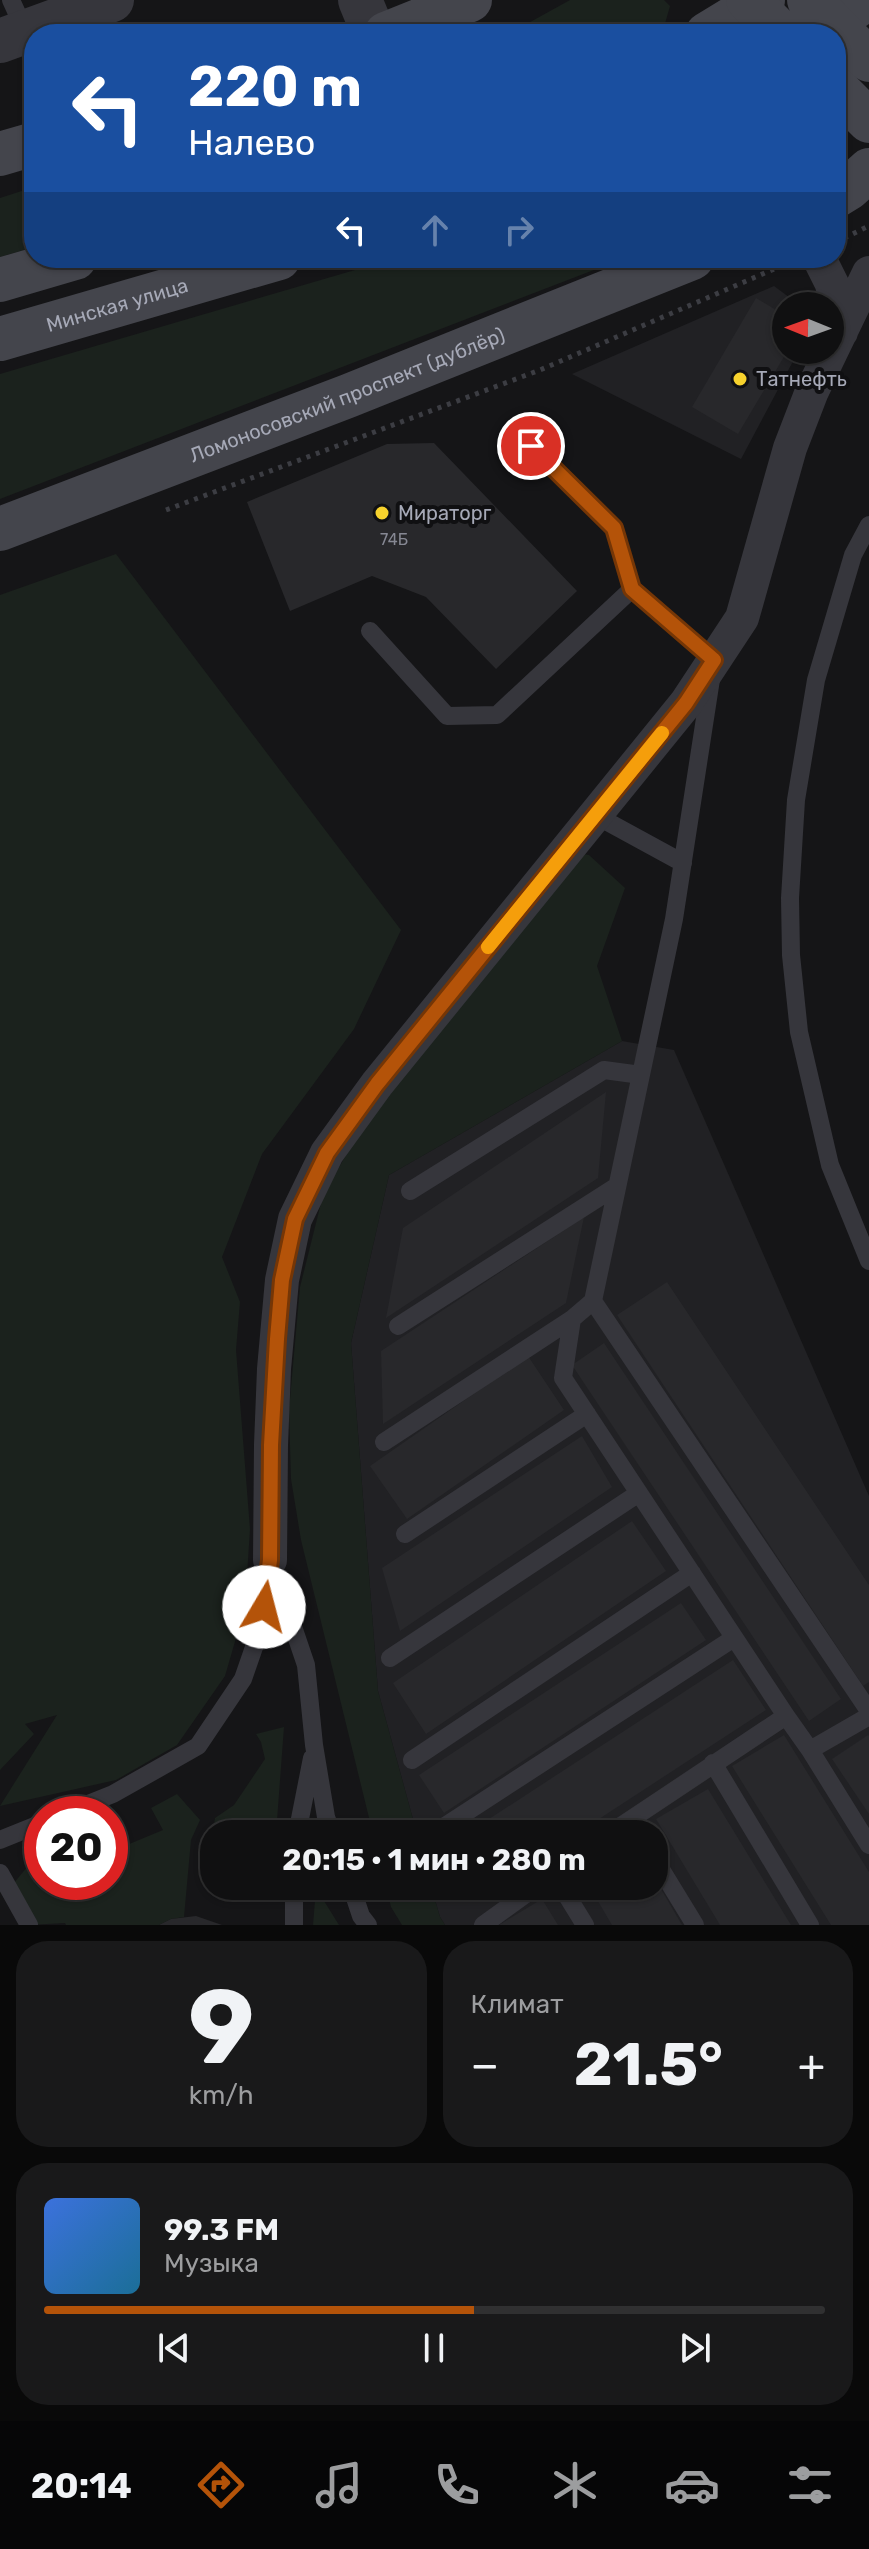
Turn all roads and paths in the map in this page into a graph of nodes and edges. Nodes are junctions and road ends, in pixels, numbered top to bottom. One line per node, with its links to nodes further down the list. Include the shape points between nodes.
1 (112, 0): 14 (street)
2 (360, 0): 8 (street)
3 (470, 0): 9 (main road)
4 (748, 0): 11 (main road, bridge)
5 (763, 0): 10 (main road)
6 (809, 0): 13 (main road, bridge)
7 (865, 0): 12 (main road)
8 (370, 24)
9 (411, 24)
10 (723, 24)
11 (772, 24)
12 (830, 24)
13 (833, 24)
14 (13, 25)
15 (846, 37): 16 (main road, bridge)
16 (869, 60)
17 (846, 98): 18 (main road)
18 (869, 121)
19 (24, 147): 20 (main road)
20 (0, 154)
21 (869, 170): 22 (main road)
22 (846, 190)
23 (869, 226): 24 (path)
24 (846, 236)
25 (41, 268): 31 (main road)
26 (245, 268): 34 (main road, Минская улица)
27 (667, 268): 39 (main road, Ломоносовский проспект (дублёр))
28 (777, 268): 37 (path, via 540,370)
29 (824, 268): 32 (street)
30 (869, 273): 33 (street)
31 (0, 280)
32 (834, 292)
33 (844, 326)
34 (0, 339)
35 (825, 364): 42 (street, via 790,448 742,618)
36 (531, 446): 40 (lane, via 614,528)
37 (161, 512)
38 (869, 525): 48 (lane, via 853,555 816,680 796,800 790,898 799,1032 830,1165)
39 (0, 529)
40 (632, 589): 41 (lane, via 497,715 447,716); 42 (lane)
41 (370, 631)
42 (714, 660): 43 (street); 44 (lane)
43 (595, 815): 44 (lane); 56 (street, via 377,1084 327,1153 295,1219 282,1280 274,1369)
44 (683, 863): 45 (lane)
45 (641, 1075): 46 (lane); 47 (lane, via 604,1070)
46 (617, 1186): 49 (lane); 51 (lane)
47 (410, 1191)
48 (869, 1261)
49 (593, 1301): 50 (lane); 60 (lane)
50 (572, 1319): 52 (lane, via 563,1378); 53 (lane)
51 (398, 1326)
52 (587, 1414): 54 (lane); 55 (lane)
53 (384, 1442)
54 (639, 1493): 57 (lane); 59 (lane)
55 (405, 1534)
56 (270, 1560): 62 (lane, via 306,1665); 66 (lane, via 260,1630 243,1679 198,1746)
57 (692, 1573): 58 (lane); 64 (lane)
58 (734, 1638): 61 (lane); 69 (lane)
59 (390, 1658)
60 (869, 1714): 63 (lane)
61 (786, 1716): 63 (lane); 65 (lane)
62 (314, 1745): 67 (lane); 68 (lane)
63 (810, 1750): 73 (lane)
64 (412, 1760)
65 (713, 1763): 70 (lane); 86 (lane)
66 (108, 1796)
67 (300, 1820)
68 (327, 1820)
69 (454, 1820)
70 (642, 1820)
71 (24, 1830): 72 (lane)
72 (0, 1840)
73 (869, 1845)
74 (0, 1873): 80 (lane)
75 (668, 1881): 85 (lane)
76 (294, 1900): 81 (lane)
77 (356, 1900): 82 (lane)
78 (518, 1900): 83 (lane)
79 (570, 1900): 84 (lane)
80 (29, 1925)
81 (294, 1925)
82 (368, 1925)
83 (483, 1925)
84 (585, 1925)
85 (695, 1925)
86 (810, 1925)

